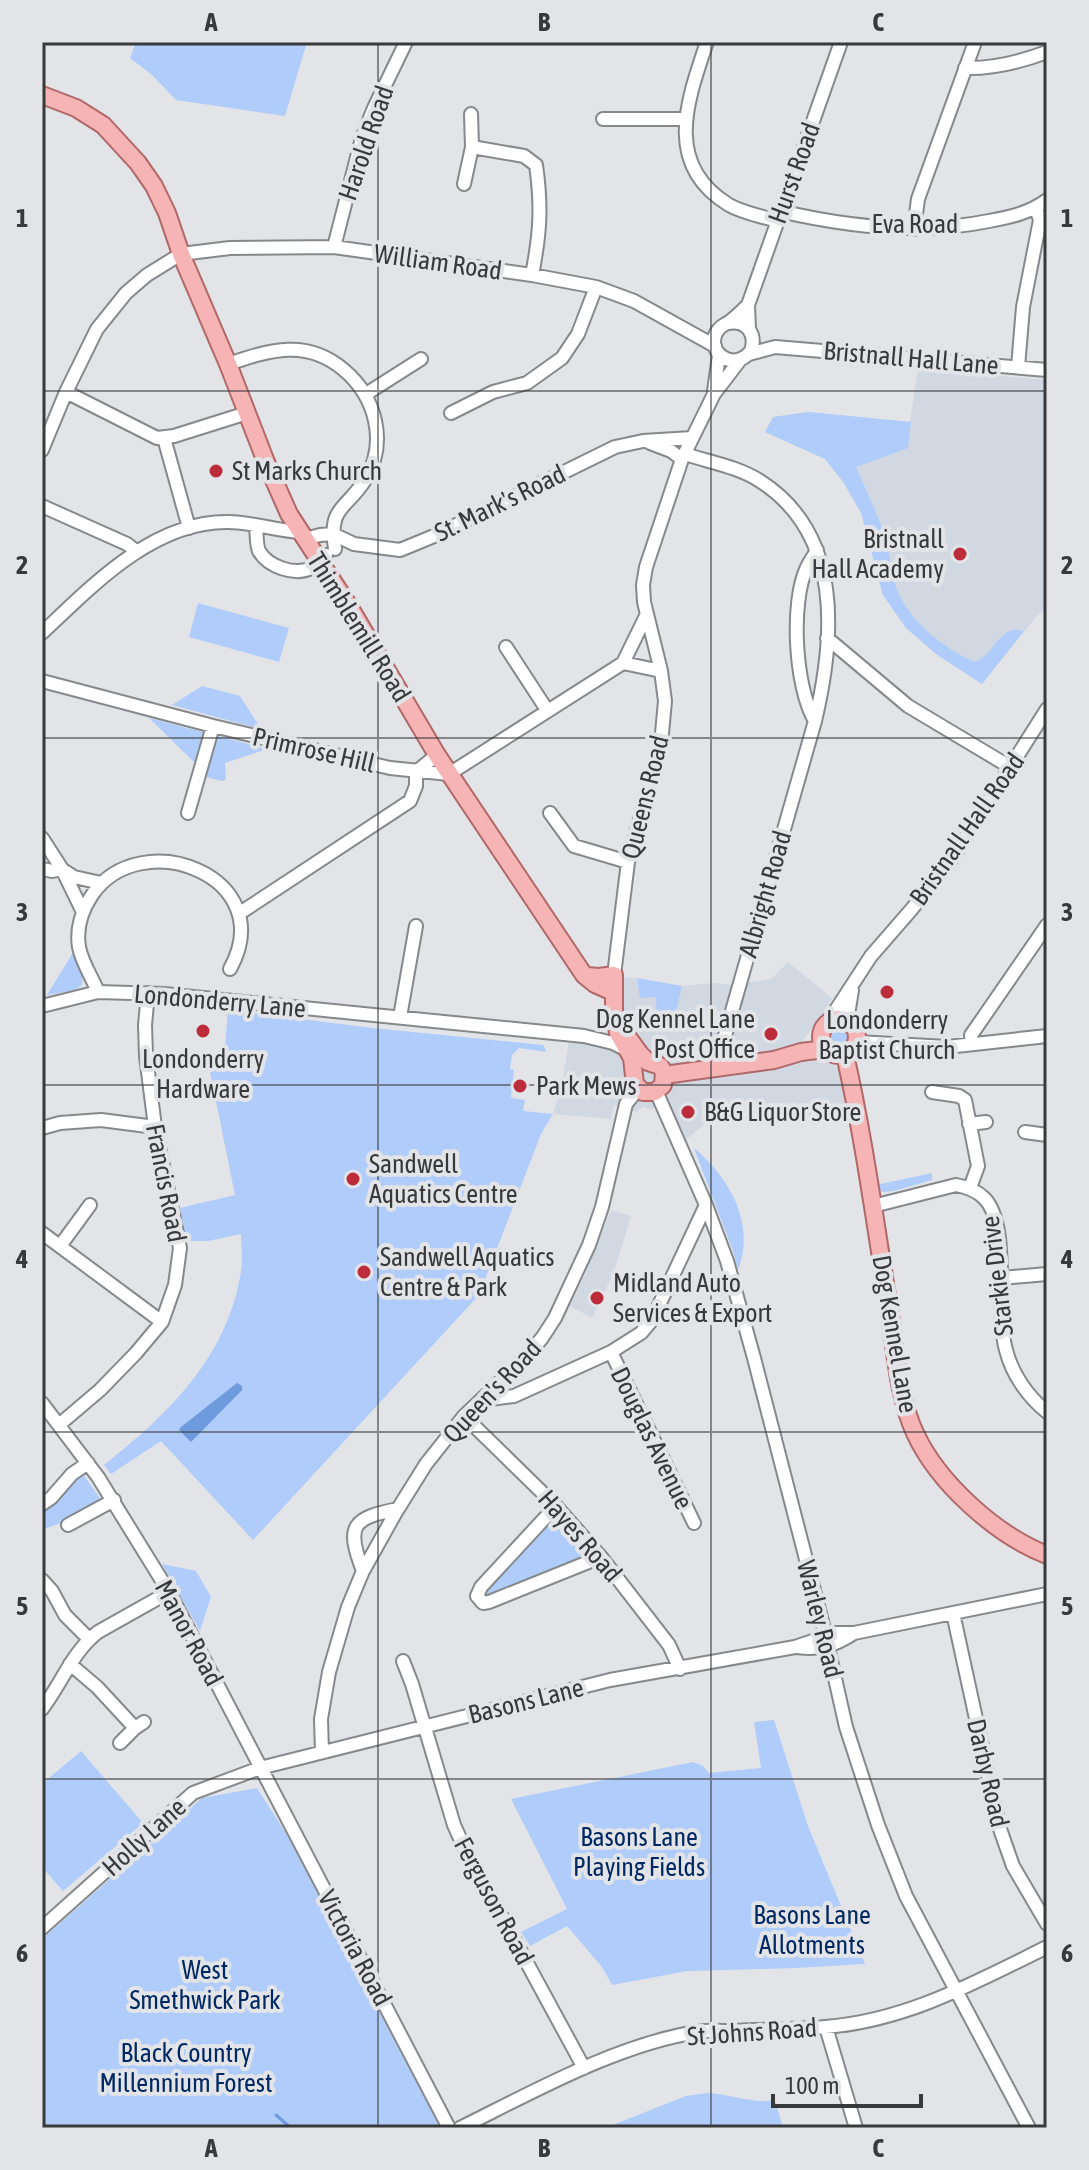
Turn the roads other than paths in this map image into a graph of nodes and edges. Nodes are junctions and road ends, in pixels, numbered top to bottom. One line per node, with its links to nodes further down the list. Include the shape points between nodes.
1 (406, 42): 16 (street, Harold Road, via 362,138)
2 (707, 42): 10 (street, Eva Road)
3 (841, 42): 14 (street, Hurst Road)
4 (975, 42): 6 (street)
5 (1047, 52): 6 (street, via 985,69)
6 (965, 68): 15 (street, via 918,199)
7 (42, 95): 17 (main road, Thimblemill Road, via 60,102 99,133 132,169)
8 (471, 114): 11 (street)
9 (603, 119): 10 (street)
10 (686, 119): 14 (street, Eva Road, via 688,158 702,182 730,205)
11 (472, 147): 12 (street); 18 (street, via 524,156 536,165 541,214)
12 (464, 184)
13 (1043, 211): 15 (street, Eva Road); 29 (street, via 1023,307)
14 (778, 216): 15 (street, Eva Road); 20 (street, Hurst Road)
15 (914, 229)
16 (334, 247): 17 (street, William Road); 18 (street, William Road)
17 (181, 254): 28 (main road, Thimblemill Road); 31 (street, via 147,275 111,309)
18 (532, 275): 19 (street, William Road)
19 (596, 287): 22 (street, William Road); 35 (street, via 578,334 562,358 527,383 456,410)
20 (748, 305): 21 (street, Hurst Road); 23 (street, Hurst Road)
21 (724, 326): 22 (street, William Road); 23 (street, via 739,323); 25 (street, via 715,336)
22 (685, 329): 25 (street, William Road)
23 (751, 333): 24 (street, Bristnall Hall Lane); 26 (street, via 753,346)
24 (775, 347): 26 (street, Bristnall Hall Lane); 29 (street, Bristnall Hall Lane)
25 (717, 350): 26 (street, via 731,361); 33 (street, Queens Road)
26 (745, 357): 33 (street, Queens Road)
27 (421, 359): 32 (street)
28 (228, 364): 32 (street, via 287,348 314,353 336,363); 34 (main road, Thimblemill Road)
29 (1018, 367): 30 (street, Bristnall Hall Lane)
30 (1047, 370)
31 (66, 392): 36 (street); 39 (street)
32 (366, 394): 45 (street, via 377,440 372,466 340,507)
33 (714, 394): 37 (street, Queens Road)
34 (247, 413): 36 (street); 42 (main road, Thimblemill Road)
35 (465, 423)
36 (164, 438): 44 (street)
37 (692, 438): 38 (street, St. Mark's Road); 40 (street, Queens Road)
38 (643, 441): 40 (street); 47 (street, St. Mark's Road, via 615,447 438,542 400,550)
39 (42, 450)
40 (684, 457): 49 (street, Albright Road, via 757,479 783,496); 52 (street, Queens Road, via 646,567)
41 (42, 506): 50 (street)
42 (289, 514): 43 (street); 46 (main road, Thimblemill Road)
43 (258, 526): 44 (street, via 230,522); 46 (street); 51 (street, via 257,549 273,564 302,570)
44 (189, 528): 50 (street)
45 (333, 534): 46 (street); 47 (street, St. Mark's Road); 48 (street)
46 (303, 536): 51 (main road, Thimblemill Road)
47 (354, 544): 48 (street, St. Mark's Road)
48 (335, 549): 51 (street, St. Mark's Road)
49 (817, 550): 54 (street, Albright Road, via 829,598); 61 (street, via 806,569 796,621 803,685)
50 (137, 552): 53 (street, via 102,576)
51 (318, 562): 63 (main road, Thimblemill Road)
52 (646, 616): 56 (street); 57 (street, Queens Road)
53 (42, 633)
54 (827, 638): 61 (street, Albright Road); 64 (street, via 908,706)
55 (506, 647): 60 (street)
56 (623, 663): 57 (street); 60 (street)
57 (661, 671): 70 (street, Queens Road, via 661,744)
58 (42, 681): 62 (street, Primrose Hill)
59 (1047, 709): 64 (street, Bristnall Hall Road)
60 (547, 710): 66 (street)
61 (815, 721): 98 (street, Albright Road, via 720,1053)
62 (213, 726): 65 (street, Primrose Hill); 67 (street)
63 (437, 755): 65 (street); 66 (main road, Thimblemill Road)
64 (1010, 767): 81 (street, Bristnall Hall Road, via 954,856)
65 (416, 772): 66 (street, Primrose Hill); 75 (street, via 410,801)
66 (449, 774): 79 (main road, Thimblemill Road)
67 (188, 813)
68 (550, 813): 70 (street, via 574,846)
69 (42, 838): 72 (street)
70 (628, 862): 80 (street, Queens Road)
71 (42, 869): 72 (street)
72 (62, 869): 73 (street); 74 (street)
73 (101, 883): 74 (street); 75 (street, via 127,868 175,863 205,873 231,895)
74 (82, 910): 82 (street, via 79,944)
75 (240, 913): 78 (street, via 239,947)
76 (1047, 925): 92 (street, via 971,1035)
77 (416, 926): 86 (street)
78 (230, 969)
79 (584, 975): 80 (main road); 83 (main road, Thimblemill Road)
80 (614, 975): 83 (main road)
81 (853, 983): 88 (street, Bristnall Hall Road); 89 (street, Bristnall Hall Road)
82 (98, 992): 84 (street, Londonderry Lane); 85 (street, Londonderry Lane)
83 (613, 992): 87 (main road)
84 (148, 993): 86 (street, Londonderry Lane); 105 (street, Francis Road, via 146,1056)
85 (42, 1006)
86 (400, 1017): 90 (street, Londonderry Lane)
87 (616, 1021): 90 (street); 95 (main road); 97 (main road)
88 (847, 1021): 89 (main road); 93 (main road, via 856,1030)
89 (827, 1024): 94 (main road, via 822,1032); 96 (main road)
90 (584, 1036): 95 (street, Londonderry Lane)
91 (1047, 1036): 92 (street)
92 (972, 1044): 93 (street)
93 (851, 1048): 94 (main road, via 836,1055); 112 (main road, Dog Kennel Lane)
94 (825, 1049): 96 (main road)
95 (627, 1050): 100 (main road)
96 (801, 1052): 98 (main road)
97 (648, 1062): 99 (main road, via 660,1066); 100 (main road, via 637,1067)
98 (721, 1068): 99 (main road)
99 (664, 1075): 101 (main road)
100 (636, 1081): 101 (main road, via 649,1094); 119 (street, Queen's Road, via 602,1207 569,1290 542,1338)
101 (656, 1091): 111 (street, Warley Road)
102 (932, 1092): 104 (street, via 965,1100)
103 (986, 1122): 104 (street)
104 (969, 1124): 109 (street, via 978,1166)
105 (155, 1127): 106 (street, via 101,1120); 117 (street, Francis Road, via 180,1248)
106 (42, 1128)
107 (1025, 1132): 108 (street)
108 (1047, 1135)
109 (970, 1188): 112 (street, Starkie Drive, via 956,1185); 116 (street, Starkie Drive, via 992,1209)
110 (90, 1205): 114 (street)
111 (706, 1205): 118 (street, via 652,1320); 139 (street, Warley Road, via 750,1344)
112 (873, 1206): 131 (main road, Dog Kennel Lane, via 914,1432 938,1472 964,1500 994,1525)
113 (42, 1233): 114 (street)
114 (60, 1246): 117 (street)
115 (1047, 1274): 116 (street)
116 (1002, 1278): 121 (street, Starkie Drive, via 1006,1351 1016,1376)
117 (162, 1322): 123 (street, Francis Road, via 100,1390)
118 (611, 1352): 119 (street, via 514,1396); 129 (street, Douglas Avenue)
119 (482, 1400): 122 (street, Queen's Road)
120 (42, 1403): 123 (street, Manor Road)
121 (1047, 1412)
122 (464, 1416): 127 (street, Hayes Road); 128 (street, Queen's Road)
123 (60, 1424): 124 (street, Manor Road)
124 (88, 1463): 125 (street, Manor Road); 126 (street)
125 (114, 1500): 130 (street); 135 (street, Manor Road)
126 (42, 1504)
127 (556, 1506): 132 (street, Hayes Road); 132 (street, via 481,1587 479,1600 489,1602)
128 (398, 1509): 133 (street, Queen's Road); 133 (street, via 363,1518 357,1525 355,1542)
129 (694, 1523)
130 (68, 1525)
131 (1047, 1555)
132 (601, 1557): 142 (street, Hayes Road, via 669,1645)
133 (363, 1571): 146 (street, Queen's Road, via 329,1672)
134 (42, 1580): 138 (street)
135 (169, 1592): 138 (street); 147 (street, Manor Road)
136 (1047, 1594): 137 (street, Basons Lane)
137 (953, 1613): 139 (street, Basons Lane, via 854,1633 838,1644); 148 (street, Darby Road, via 1000,1829 1013,1866)
138 (89, 1639): 141 (street)
139 (826, 1641): 142 (street, Basons Lane); 151 (street, Warley Road, via 846,1727 878,1825 906,1896)
140 (403, 1661): 144 (street, Ferguson Road)
141 (70, 1664): 143 (street); 145 (street, via 140,1725)
142 (680, 1669): 144 (street, Basons Lane, via 610,1680)
143 (42, 1709)
144 (424, 1727): 146 (street, Basons Lane); 153 (street, Ferguson Road, via 463,1845)
145 (120, 1743)
146 (322, 1752): 147 (street, Basons Lane)
147 (260, 1768): 149 (street, Holly Lane, via 193,1793); 154 (street, Victoria Road)
148 (1047, 1924)
149 (42, 1928)
150 (1047, 1947): 151 (street, St Johns Road)
151 (956, 1991): 152 (street, St Johns Road, via 915,2009); 157 (street, Warley Road)
152 (826, 2027): 153 (street, St Johns Road, via 697,2032); 156 (street)
153 (584, 2068): 155 (street, St Johns Road)
154 (449, 2128)
155 (460, 2128)
156 (856, 2128)
157 (1029, 2128)

